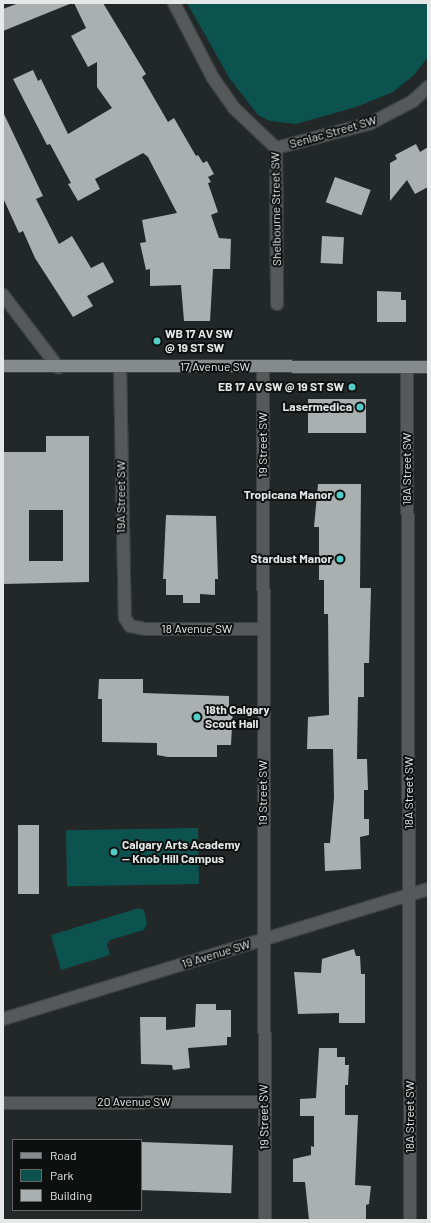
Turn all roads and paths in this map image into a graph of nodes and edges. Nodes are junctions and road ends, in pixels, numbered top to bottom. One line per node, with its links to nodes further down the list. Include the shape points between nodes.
1 (174, 3): 3 (street, Shelbourne Street SW, via 213,78 255,131)
2 (428, 88): 3 (street, Senlac Street SW, via 413,101 371,122)
3 (276, 148): 5 (street, Shelbourne Street SW)
4 (3, 294): 7 (street)
5 (277, 304)
6 (3, 366): 7 (main road, 17 Avenue SW)
7 (58, 366): 8 (main road, 17 Avenue SW)
8 (120, 366): 9 (main road, 17 Avenue SW); 12 (street, 19A Street SW, via 122,605)
9 (263, 366): 10 (main road, 17 Avenue SW); 13 (street, 19 Street SW)
10 (407, 366): 11 (main road, 17 Avenue SW); 15 (street, 18A Street SW)
11 (428, 366)
12 (130, 626): 13 (street, 18 Avenue SW, via 145,629)
13 (264, 630): 16 (street, 19 Street SW)
14 (428, 889): 15 (street, 19 Avenue SW)
15 (410, 894): 16 (street, 19 Avenue SW); 21 (street, 18A Street SW)
16 (262, 940): 17 (street, 19 Avenue SW); 18 (street, 19 Street SW)
17 (3, 1019)
18 (264, 1102): 19 (street, 20 Avenue SW); 20 (street, 19 Street SW)
19 (3, 1103)
20 (265, 1220)
21 (410, 1220)

